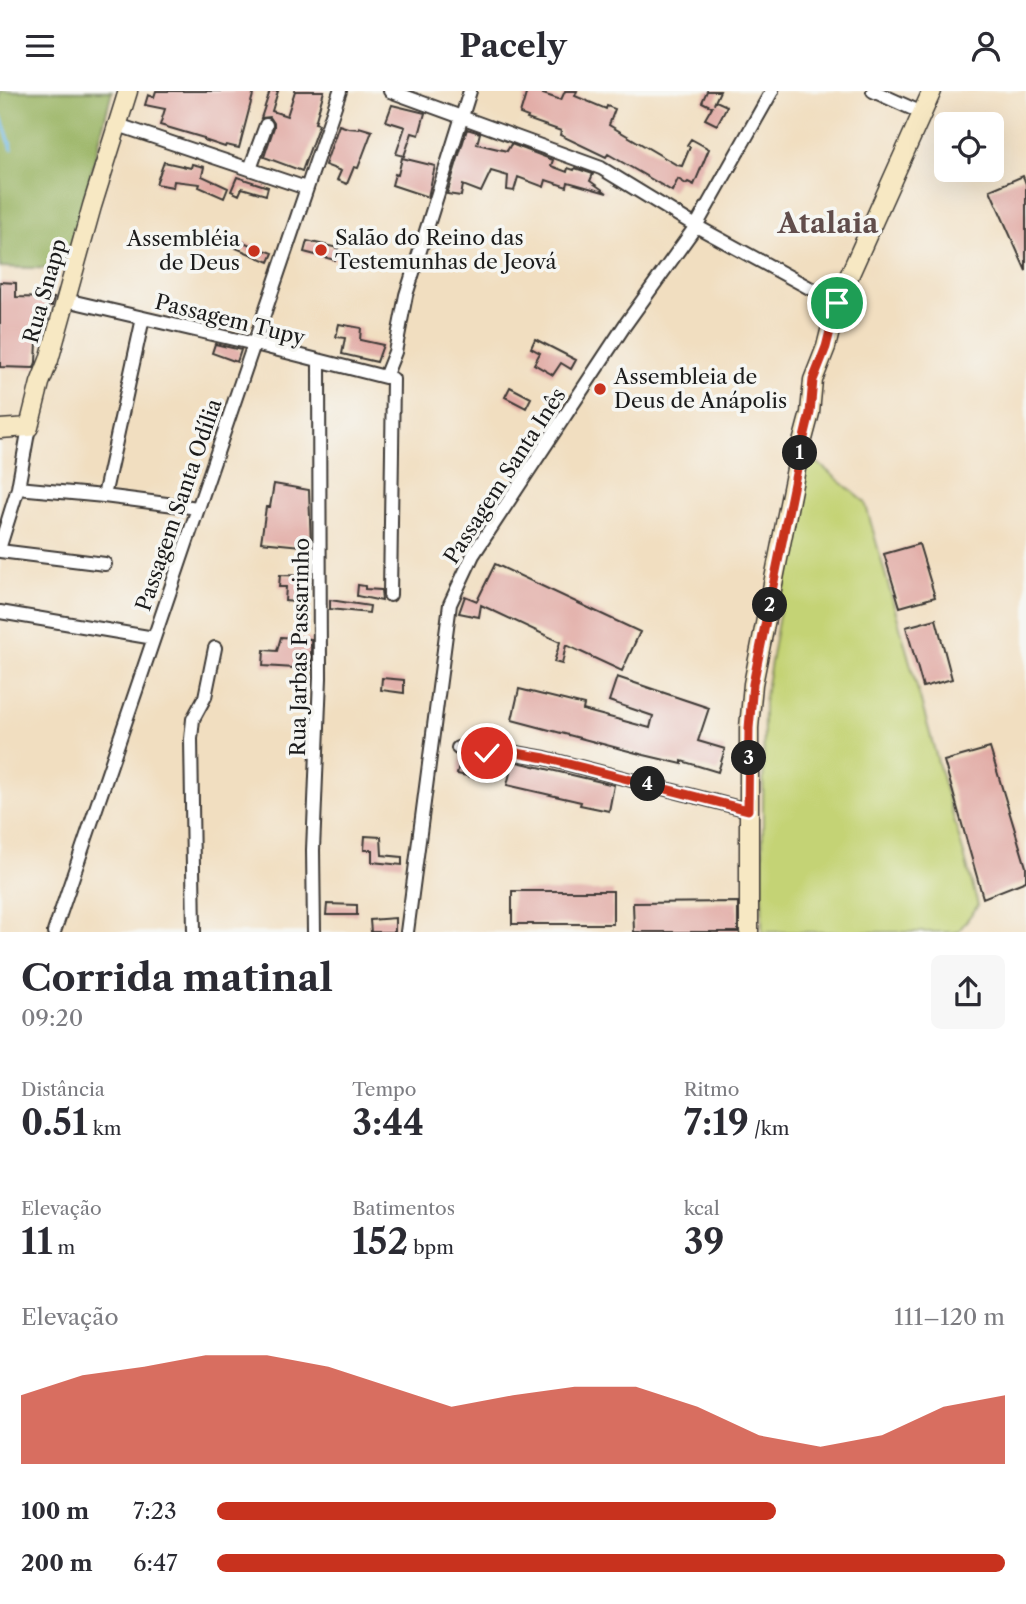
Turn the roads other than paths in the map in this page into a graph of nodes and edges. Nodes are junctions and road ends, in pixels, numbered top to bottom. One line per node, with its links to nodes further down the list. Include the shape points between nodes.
1 (128, 91): 10 (street, Rua Snapp)
2 (340, 91): 13 (street, Passagem Santa Odília)
3 (390, 91): 9 (street)
4 (470, 91): 9 (street)
5 (772, 91): 14 (street, Passagem Santa Inês)
6 (873, 91): 8 (street)
7 (932, 91): 8 (street)
8 (922, 113): 16 (street)
9 (461, 116): 14 (street, via 601,168); 20 (street, via 407,295)
10 (118, 125): 12 (street); 15 (street, Rua Snapp)
11 (266, 125): 12 (street)
12 (250, 169): 13 (street)
13 (306, 188): 18 (street, Passagem Santa Odília)
14 (696, 226): 16 (street); 37 (street, Passagem Santa Inês, via 473,555 450,604)
15 (66, 300): 17 (street, Passagem Tupy); 21 (street, Rua Snapp)
16 (837, 303): 33 (street, via 813,380 753,684)
17 (143, 318): 18 (street, Passagem Tupy); 24 (street)
18 (255, 344): 19 (street, Passagem Tupy); 25 (street, Passagem Santa Odília)
19 (319, 362): 20 (street, Passagem Tupy); 36 (street, Rua Jarbas Passarinho, via 320,664)
20 (389, 378): 28 (street)
21 (29, 427): 22 (street); 23 (street, Rua Snapp)
22 (0, 429)
23 (18, 488): 24 (street); 26 (street, Rua Snapp)
24 (104, 496): 25 (street)
25 (198, 508): 30 (street, Passagem Santa Odília)
26 (0, 548): 27 (street)
27 (105, 564)
28 (390, 595)
29 (0, 612): 30 (street)
30 (154, 638): 34 (street, Passagem Santa Odília)
31 (215, 648): 35 (street, via 191,739)
32 (458, 748): 33 (street, via 545,758)
33 (748, 810): 38 (street)
34 (54, 932)
35 (194, 932)
36 (314, 932)
37 (407, 932)
38 (749, 932)

